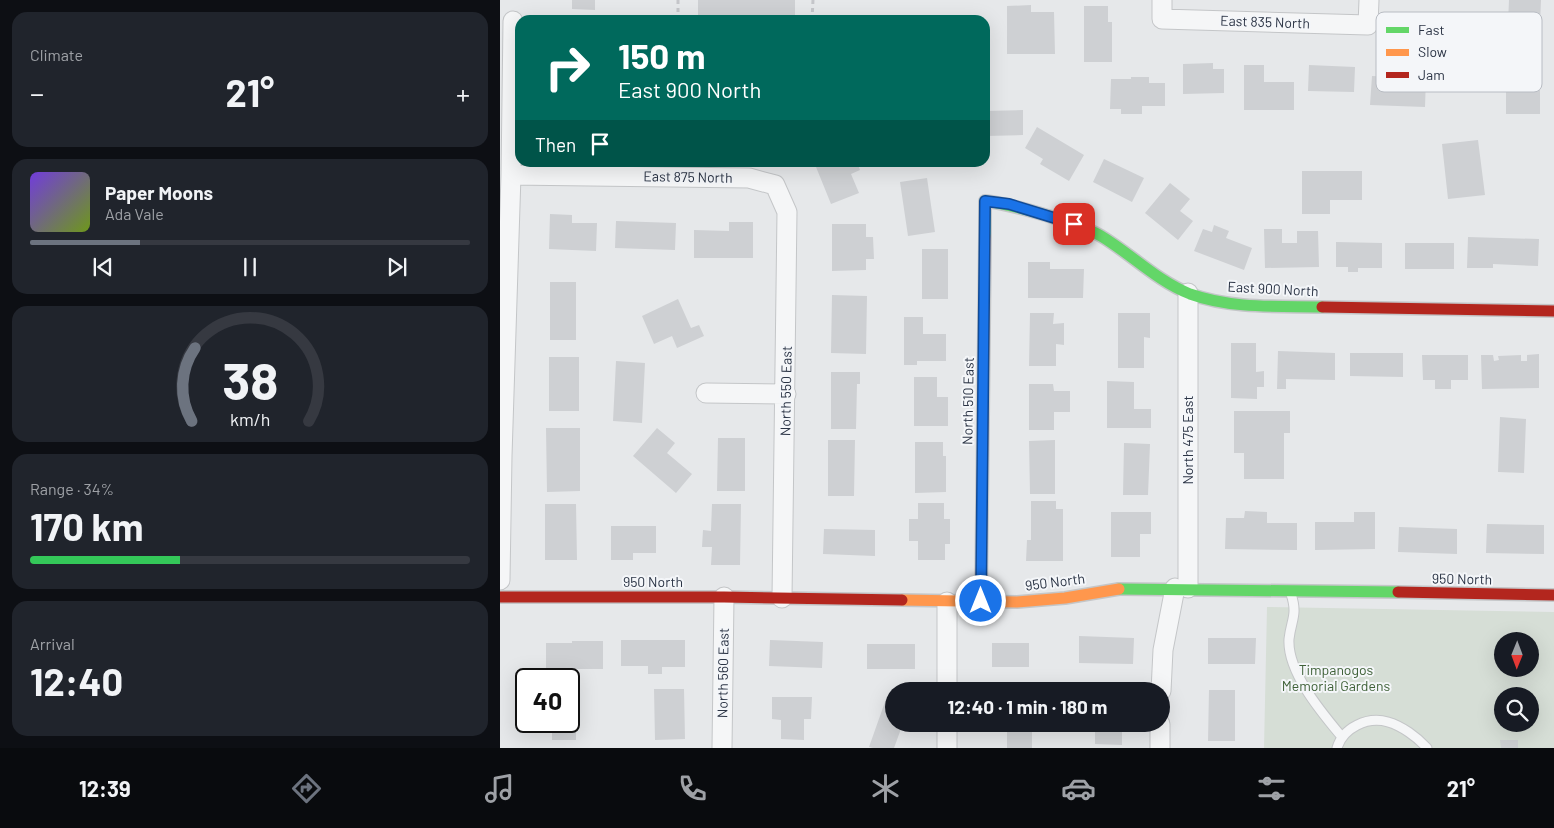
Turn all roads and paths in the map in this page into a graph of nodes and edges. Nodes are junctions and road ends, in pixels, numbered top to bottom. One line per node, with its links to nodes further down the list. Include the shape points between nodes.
1 (678, 0): 5 (path)
2 (813, 0): 6 (path)
3 (1162, 0): 4 (street, East 835 North, via 1162,19 1368,25)
4 (1369, 0)
5 (678, 15)
6 (812, 15)
7 (513, 21): 8 (street)
8 (511, 175): 9 (street, East 875 North, via 749,178); 15 (street)
9 (775, 185): 14 (street, North 550 East, via 787,212)
10 (985, 201): 11 (street, East 900 North, via 1009,204 1100,235 1166,282); 23 (street, North 510 East)
11 (1188, 292): 12 (street, East 900 North, via 1211,301 1243,305); 17 (street, North 475 East)
12 (1554, 312)
13 (706, 393): 14 (street)
14 (786, 394): 22 (street, North 550 East)
15 (501, 456): 16 (street)
16 (500, 580)
17 (1181, 588): 18 (street, 950 North); 23 (street, 950 North, via 1125,588 1065,598); 26 (street, North 475 East, via 1163,650)
18 (1290, 590): 19 (street, 950 North); 29 (lane, via 1295,607 1289,641 1294,668 1314,703)
19 (1554, 595)
20 (500, 597): 21 (street, 950 North)
21 (724, 597): 22 (street, 950 North); 30 (street, North 560 East)
22 (782, 598): 24 (street, 950 North)
23 (981, 601): 24 (street, 950 North)
24 (946, 602): 25 (street)
25 (947, 682)
26 (1161, 682)
27 (947, 732): 31 (street)
28 (1160, 732): 32 (street)
29 (1342, 737): 33 (lane); 34 (lane, via 1361,723 1387,721 1413,735)
30 (722, 748)
31 (947, 748)
32 (1160, 748)
33 (1337, 748)
34 (1427, 748)

